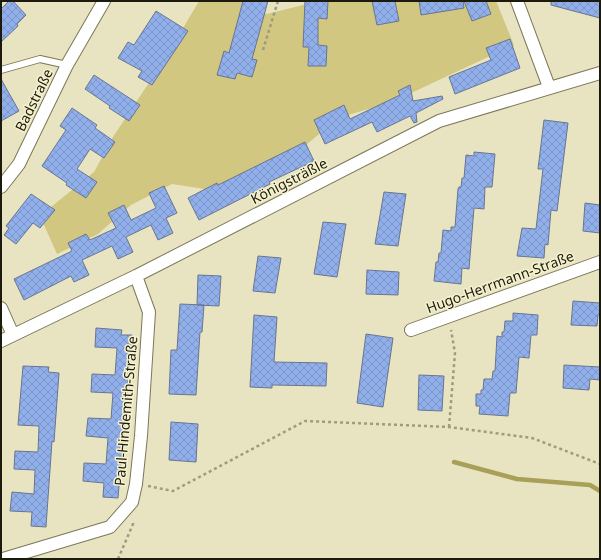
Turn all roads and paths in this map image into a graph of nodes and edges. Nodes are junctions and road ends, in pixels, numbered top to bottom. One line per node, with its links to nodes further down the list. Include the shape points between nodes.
1 (104, 1): 5 (street, Badstraße)
2 (278, 1): 4 (path)
3 (517, 1): 8 (street)
4 (263, 50)
5 (67, 65): 6 (lane, Badstraße, via 40,59); 9 (street, Badstraße, via 19,164)
6 (1, 70)
7 (600, 72): 8 (street, Königsträßle)
8 (549, 87): 11 (street, Königsträßle, via 439,121)
9 (1, 187)
10 (600, 262): 13 (street, Hugo-Herrmann-Straße)
11 (136, 276): 15 (street, Königsträßle); 19 (street, Paul-Hindemith-Straße, via 149,312)
12 (1, 308): 15 (street)
13 (449, 317): 14 (street, Hugo-Herrmann-Straße); 17 (path, via 455,353)
14 (411, 330)
15 (13, 335): 16 (street, Königsträßle)
16 (1, 341)
17 (448, 427): 18 (path, via 532,438); 19 (path, via 305,421 173,491)
18 (600, 464)
19 (136, 484): 20 (street, Paul-Hindemith-Straße)
20 (132, 502): 21 (street, Paul-Hindemith-Straße, via 110,526); 22 (path, via 133,524)
21 (3, 559)
22 (118, 559)

